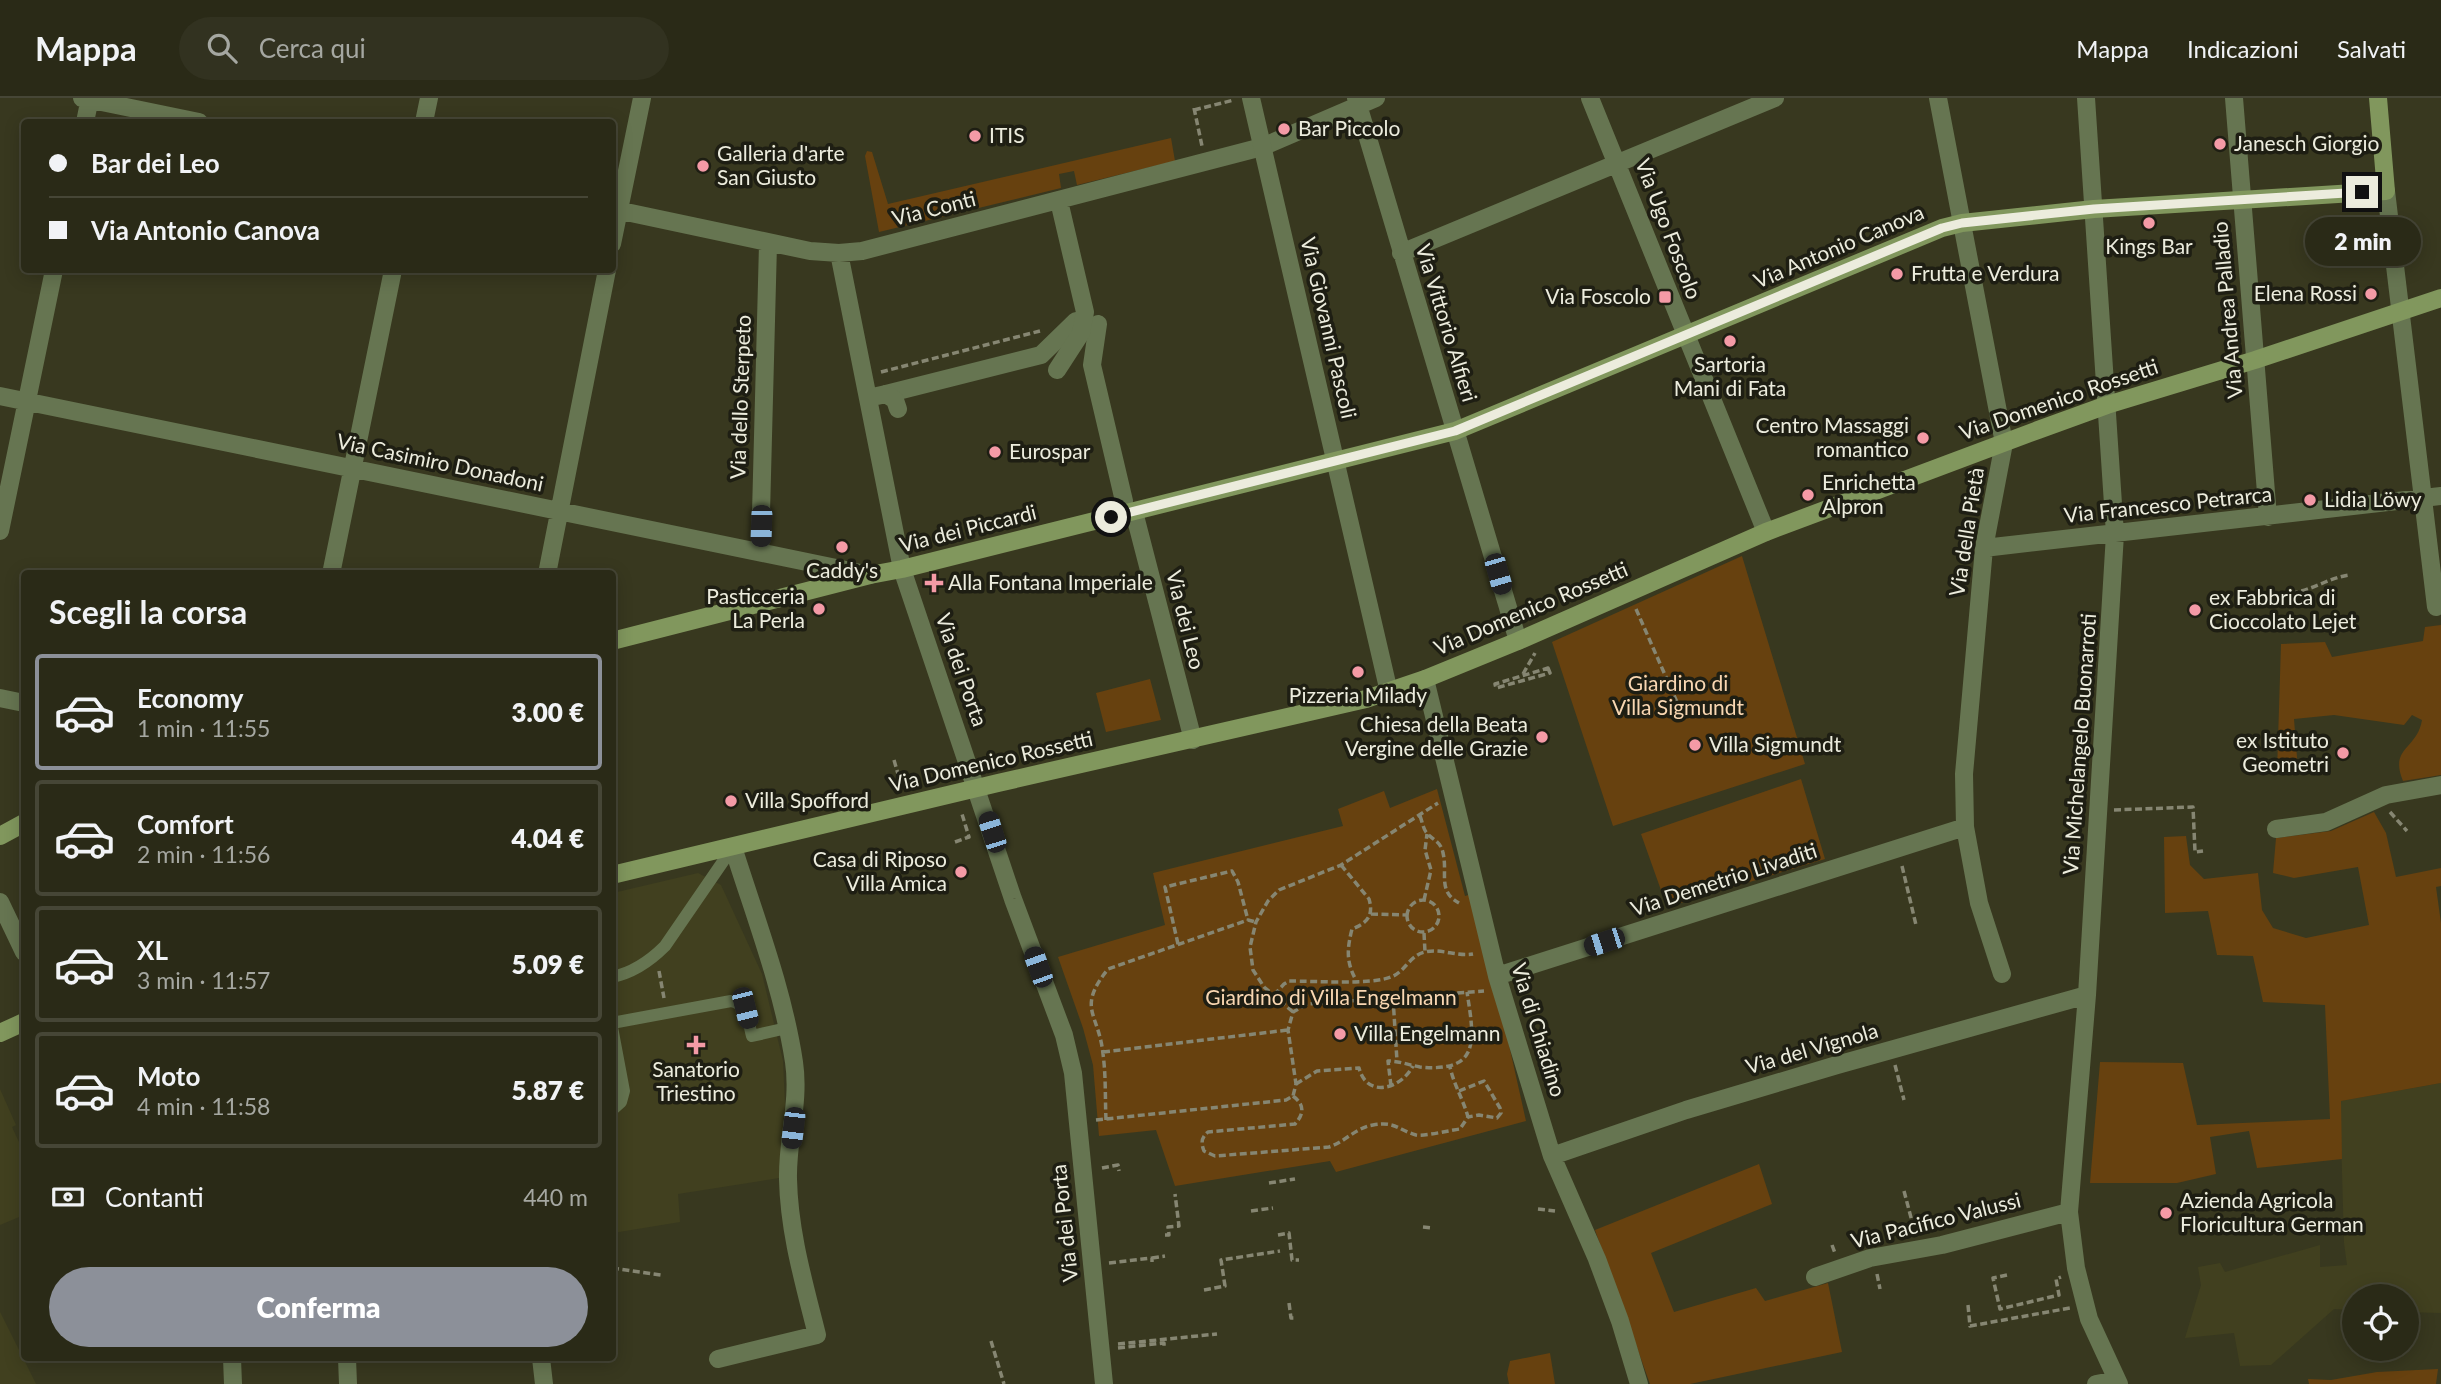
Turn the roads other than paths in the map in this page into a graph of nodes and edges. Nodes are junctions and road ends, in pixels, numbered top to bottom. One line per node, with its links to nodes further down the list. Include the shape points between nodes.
1 (429, 98): 15 (street)
2 (642, 98): 22 (street)
3 (1251, 98): 16 (street, Via Giovanni Pascoli)
4 (1376, 98): 12 (street, Via Conti)
5 (1590, 98): 17 (street, Via Ugo Foscolo)
6 (1775, 98): 17 (street)
7 (1938, 98): 23 (street, Via della Pietà)
8 (2086, 98): 21 (street, Via Michelangelo Buonarroti)
9 (2234, 98): 19 (street, Via Andrea Palladio)
10 (2378, 98): 18 (main road)
11 (87, 99): 13 (street); 14 (street)
12 (1357, 101): 16 (street, Via Conti); 26 (street, Via Vittorio Alfieri)
13 (85, 119)
14 (184, 119)
15 (425, 119)
16 (1262, 147): 20 (street, Via Conti); 45 (street, Via Giovanni Pascoli)
17 (1618, 163): 26 (street); 34 (street, Via Ugo Foscolo)
18 (2386, 191): 19 (main road, Via Antonio Canova); 31 (street)
19 (2241, 199): 21 (main road, Via Antonio Canova); 35 (street, Via Andrea Palladio)
20 (1059, 201): 25 (street, Via Conti, via 863,251); 36 (street, via 1085,312 1081,333)
21 (2094, 209): 23 (main road, Via Antonio Canova); 41 (street, Via Michelangelo Buonarroti)
22 (616, 210): 24 (street, Via Conti)
23 (1962, 223): 34 (main road, Via Antonio Canova); 44 (street, Via della Pietà)
24 (768, 244): 25 (street, Via Conti); 55 (street, Via dello Sterpeto)
25 (839, 253): 39 (street, Via dei Porta)
26 (1401, 253): 43 (street, Via Vittorio Alfieri)
27 (53, 273): 40 (street)
28 (392, 273): 46 (street)
29 (606, 273): 49 (street)
30 (2441, 298): 31 (main road, Via Domenico Rossetti)
31 (2401, 311): 35 (main road, Via Domenico Rossetti); 47 (street)
32 (1076, 321): 37 (street, via 1041,355)
33 (1098, 324): 48 (street, Via dei Leo, via 1092,365)
34 (1685, 336): 43 (main road, Via Antonio Canova); 52 (street, Via Ugo Foscolo)
35 (2255, 360): 41 (main road, Via Domenico Rossetti); 50 (street, Via Andrea Palladio)
36 (1057, 370)
37 (886, 394): 39 (street); 42 (street)
38 (0, 396): 40 (street, Via Casimiro Donadoni)
39 (868, 398): 56 (street, Via dei Porta)
40 (26, 401): 46 (street, Via Casimiro Donadoni); 51 (street)
41 (2107, 405): 44 (main road, Via Domenico Rossetti); 53 (street, Via Michelangelo Buonarroti)
42 (898, 409)
43 (1455, 431): 45 (main road, Via Antonio Canova); 62 (street, Via Vittorio Alfieri)
44 (2004, 443): 52 (main road, Via Domenico Rossetti); 54 (street, Via della Pietà)
45 (1335, 461): 48 (main road, Via dei Piccardi); 64 (street, Via Giovanni Pascoli)
46 (353, 468): 49 (street, Via Casimiro Donadoni); 57 (street)
47 (2433, 497): 50 (street, Via Francesco Petrarca); 60 (street)
48 (1129, 506): 56 (main road, Via dei Piccardi); 67 (street, Via dei Leo)
49 (559, 510): 55 (street, Via Casimiro Donadoni); 58 (street)
50 (2268, 517): 53 (street, Via Francesco Petrarca)
51 (0, 531)
52 (1766, 532): 62 (main road, Via Domenico Rossetti)
53 (2115, 534): 54 (street, Via Francesco Petrarca); 81 (street, Via Michelangelo Buonarroti)
54 (1984, 548): 71 (street, Via della Pietà, via 1964,774)
55 (760, 552): 59 (street, Via Casimiro Donadoni)
56 (902, 569): 59 (main road, Via dei Piccardi); 69 (street, Via dei Porta)
57 (332, 570)
58 (548, 570)
59 (870, 575): 61 (main road, Via dei Piccardi)
60 (2436, 607)
61 (616, 640)
62 (1518, 641): 63 (main road, Via Domenico Rossetti)
63 (1425, 679): 64 (main road, Via Domenico Rossetti); 80 (street, Via di Chiadino)
64 (1389, 692): 67 (main road, Via Domenico Rossetti)
65 (0, 698): 66 (street)
66 (21, 702)
67 (1193, 740): 69 (main road, Via Domenico Rossetti)
68 (2441, 785): 72 (street, via 2386,795 2326,822)
69 (977, 788): 74 (main road, Via Domenico Rossetti); 99 (street, Via dei Porta, via 1073,1073)
70 (21, 825): 73 (main road)
71 (1965, 827): 78 (street, Via della Pietà, via 1979,903); 80 (street, Via Demetrio Livaditi)
72 (2276, 828)
73 (0, 836)
74 (733, 847): 75 (main road, Via Domenico Rossetti); 79 (lane, via 696,905 656,955); 84 (street)
75 (616, 874)
76 (0, 902): 77 (street)
77 (21, 946)
78 (2001, 974)
79 (616, 975)
80 (1492, 983): 88 (street, Via di Chiadino)
81 (2087, 995): 88 (street, Via del Vignola, via 1686,1110); 89 (street, Via Michelangelo Buonarroti)
82 (21, 1023): 85 (main road)
83 (616, 1024): 84 (lane, via 736,1002 745,1008 752,1037)
84 (787, 1028): 91 (street, via 796,1104 788,1176 791,1229 817,1335)
85 (0, 1033)
86 (616, 1045): 87 (lane, via 624,1085)
87 (616, 1102)
88 (1552, 1156): 100 (street, Via di Chiadino, via 1597,1259)
89 (2069, 1212): 90 (street, Via Pacifico Valussi, via 1942,1245 1870,1258); 95 (street, Via Michelangelo Buonarroti, via 2077,1275 2089,1319)
90 (1815, 1277)
91 (718, 1359)
92 (232, 1361): 96 (street)
93 (347, 1361): 97 (street)
94 (541, 1361): 98 (street)
95 (2118, 1382): 101 (street)
96 (233, 1384)
97 (348, 1384)
98 (544, 1384)
99 (1104, 1384)
100 (1639, 1384)
101 (2096, 1384)

